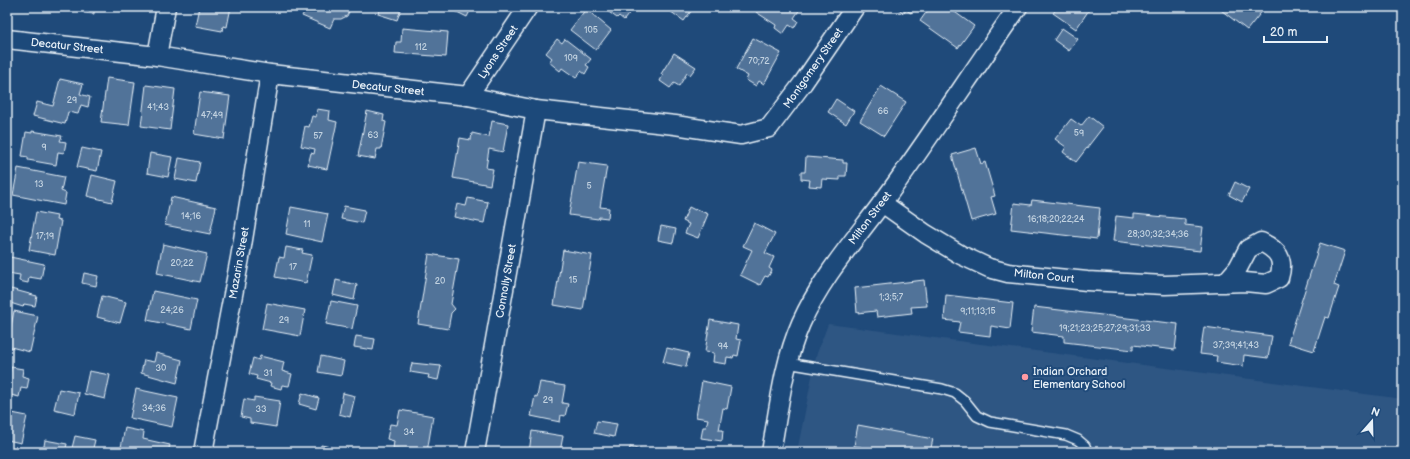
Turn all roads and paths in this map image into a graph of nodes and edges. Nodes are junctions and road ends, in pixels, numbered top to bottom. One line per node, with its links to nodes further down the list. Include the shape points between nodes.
1 (166, 7): 6 (street)
2 (528, 7): 8 (street, Lyons Street)
3 (855, 7): 10 (street, Montgomery Street, via 803,83)
4 (1018, 7): 11 (street, Milton Street)
5 (7, 41): 6 (street, Decatur Street)
6 (157, 56): 7 (street, Decatur Street)
7 (270, 74): 8 (street, Decatur Street); 14 (street, Mazarin Street, via 240,258)
8 (468, 96): 9 (street, Decatur Street)
9 (536, 110): 10 (street, Decatur Street, via 741,135); 15 (street, Connolly Street)
10 (768, 128)
11 (882, 203): 12 (street, Milton Court, via 948,248 989,268 1008,273 1126,284); 13 (street, Milton Street, via 817,292 801,324)
12 (1225, 283)
13 (787, 363): 16 (street, Milton Street); 17 (lane, via 942,389 955,393 977,416 990,422 1066,435 1078,440)
14 (203, 452)
15 (474, 452)
16 (771, 452)
17 (1087, 452)

